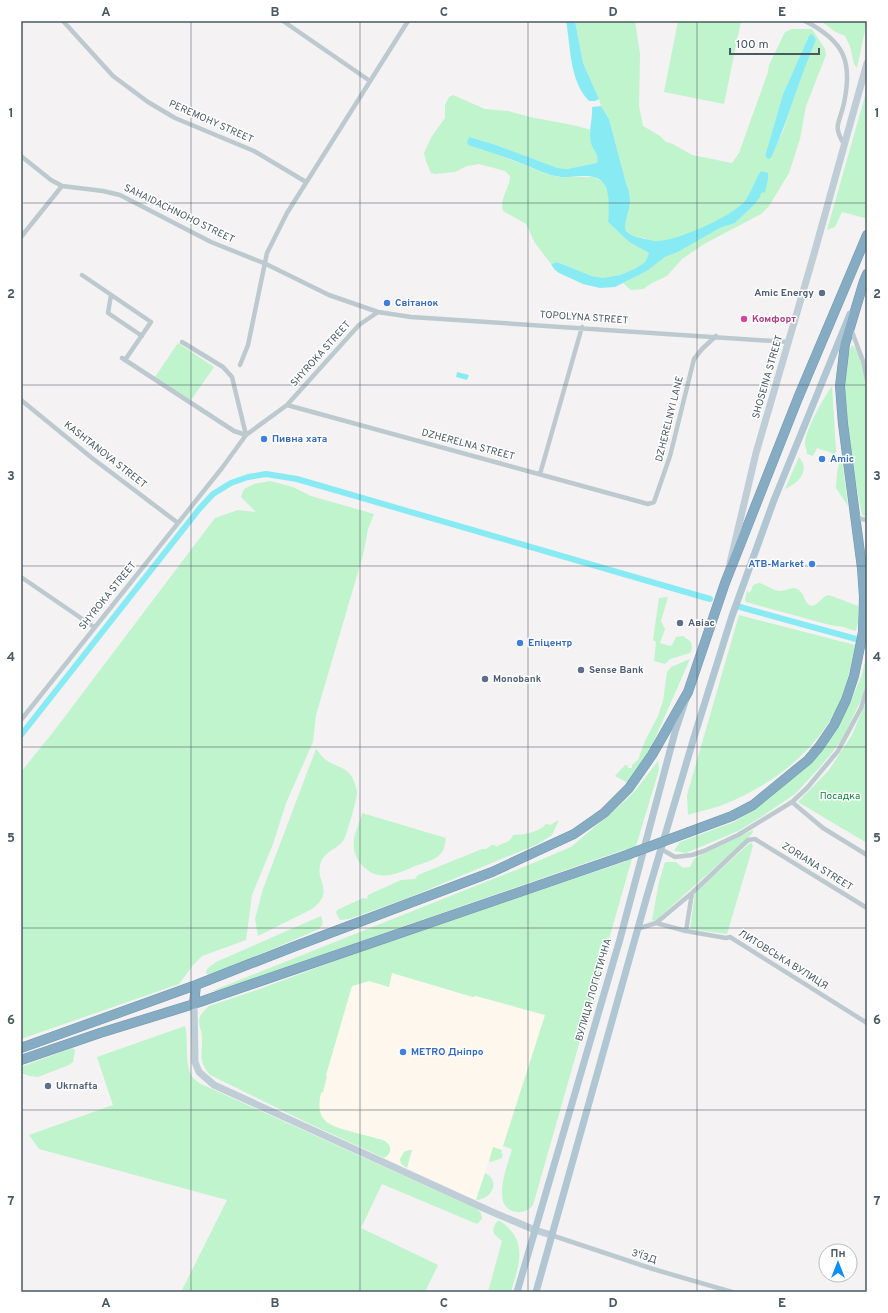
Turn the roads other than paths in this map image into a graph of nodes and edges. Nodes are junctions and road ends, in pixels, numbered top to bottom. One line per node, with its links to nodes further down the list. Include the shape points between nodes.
1 (64, 21): 9 (street, PEREMOHY STREET, via 113,76 148,102 175,118 254,151)
2 (283, 21): 6 (street)
3 (408, 21): 6 (street)
4 (805, 21): 7 (street, via 818,28 842,50 848,77 837,132)
5 (867, 64): 7 (main road, SHOSEINA STREET)
6 (370, 81): 9 (street)
7 (844, 144): 23 (main road, SHOSEINA STREET)
8 (21, 156): 10 (street, SAHAIDACHNOHO STREET)
9 (306, 182): 13 (street, via 267,253)
10 (62, 186): 12 (street); 13 (street, SAHAIDACHNOHO STREET, via 120,195 211,242)
11 (867, 235): 35 (highway, via 798,398)
12 (21, 237)
13 (266, 264): 17 (street, via 329,295); 24 (street, via 248,345)
14 (82, 275): 16 (street)
15 (865, 278): 19 (highway); 41 (main road, via 774,500 732,616)
16 (111, 295): 20 (street, via 108,313); 20 (street, via 151,322)
17 (378, 312): 18 (street, TOPOLYNA STREET, via 412,317); 27 (street, SHYROKA STREET, via 359,326)
18 (582, 327): 21 (street, TOPOLYNA STREET); 29 (street)
19 (850, 327): 25 (street); 31 (highway, via 845,344 840,386)
20 (142, 336): 28 (street, via 124,359 234,431)
21 (716, 336): 23 (street, TOPOLYNA STREET); 30 (street, DZHERELNYI LANE, via 694,359 670,456 657,495 654,502)
22 (182, 342): 28 (street, via 223,366 232,377)
23 (788, 342): 35 (main road, SHOSEINA STREET, via 756,453)
24 (240, 365)
25 (867, 380)
26 (21, 400): 33 (street, KASHTANOVA STREET)
27 (287, 404): 28 (street, SHYROKA STREET); 29 (street, DZHERELNA STREET)
28 (246, 435): 33 (street, SHYROKA STREET)
29 (540, 474): 30 (street, DZHERELNA STREET)
30 (643, 503)
31 (854, 514): 32 (street); 49 (highway, bridge, via 862,568 863,632 848,694 834,725 808,760 753,805 732,816 624,856)
32 (867, 520)
33 (178, 523): 36 (street, SHYROKA STREET)
34 (21, 577): 36 (street)
35 (725, 583): 38 (highway)
36 (94, 628): 39 (street, SHYROKA STREET)
37 (867, 689): 40 (street, via 861,708 838,751)
38 (688, 692): 48 (highway, via 652,756 629,788 604,812 574,834 492,872); 53 (main road, ВУЛИЦЯ ЛОГІСТИЧНА, via 620,939)
39 (21, 720)
40 (792, 802): 41 (street, via 704,851 675,857); 42 (street, via 823,828)
41 (661, 849): 46 (main road)
42 (867, 855)
43 (692, 893): 44 (street, ZORIANA STREET, via 748,840 755,839); 45 (street); 47 (street)
44 (867, 908)
45 (656, 923): 46 (street); 47 (street, ЛИТОВСЬКА ВУЛИЦЯ)
46 (637, 929): 54 (main road)
47 (686, 931): 50 (street, ЛИТОВСЬКА ВУЛИЦЯ, via 730,937)
48 (196, 985): 49 (highway); 51 (highway)
49 (194, 1004): 52 (highway); 53 (main road, via 195,1062 199,1072 211,1082)
50 (867, 1023)
51 (21, 1048)
52 (21, 1060)
53 (535, 1230): 54 (main road); 55 (main road, ВУЛИЦЯ ЛОГІСТИЧНА)
54 (552, 1236): 56 (main road); 57 (street, З'ЇЗД)
55 (517, 1292)
56 (536, 1292)
57 (732, 1292)

